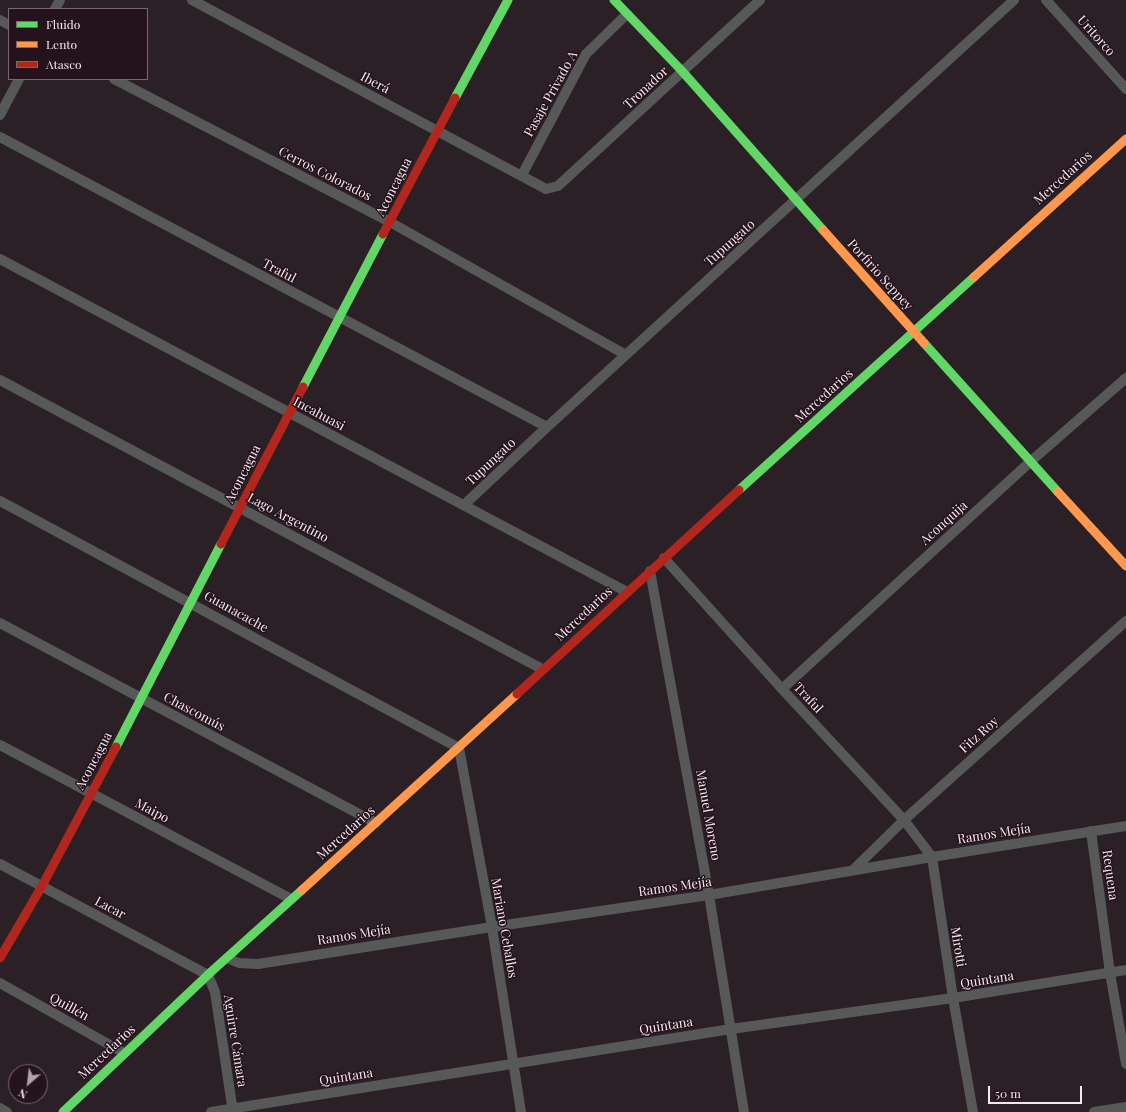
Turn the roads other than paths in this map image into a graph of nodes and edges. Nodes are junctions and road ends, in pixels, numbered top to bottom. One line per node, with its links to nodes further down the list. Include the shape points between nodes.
1 (192, 0): 13 (street, Iberá)
2 (508, 0): 13 (street, Aconcagua)
3 (614, 0): 7 (street, Porfirio Seppey)
4 (760, 0): 8 (street, Tronador)
5 (1014, 0): 18 (street, Tupungato)
6 (1046, 0): 11 (street, Uritorco)
7 (627, 14): 8 (street, Porfirio Seppey); 16 (street, Pasaje Privado A, via 586,54)
8 (682, 71): 17 (street, Tronador, via 558,186); 18 (street, Porfirio Seppey)
9 (18, 80): 12 (street)
10 (116, 80): 19 (street, Cerros Colorados)
11 (1126, 89)
12 (0, 115)
13 (437, 130): 16 (street, Iberá); 19 (street, Aconcagua)
14 (0, 138): 21 (street, Traful)
15 (1126, 139): 22 (street, Mercedarios)
16 (522, 175): 17 (street, Iberá)
17 (546, 189)
18 (796, 200): 22 (street, Porfirio Seppey); 23 (street, Tupungato)
19 (390, 222): 21 (street, Aconcagua); 23 (street, Cerros Colorados)
20 (0, 259): 26 (street, Incahuasi)
21 (340, 318): 26 (street, Aconcagua); 27 (street, Traful)
22 (913, 332): 28 (street, Porfirio Seppey); 32 (street, Mercedarios)
23 (626, 355): 27 (street, Tupungato)
24 (1126, 378): 28 (street, Aconquija)
25 (0, 380): 31 (street, Lago Argentino)
26 (289, 413): 30 (street, Incahuasi); 31 (street, Aconcagua)
27 (547, 427): 30 (street, Tupungato)
28 (1030, 462): 33 (street, Porfirio Seppey); 40 (street, Aconquija)
29 (0, 501): 36 (street, Guanacache)
30 (464, 505): 35 (street, Incahuasi)
31 (240, 508): 36 (street, Aconcagua); 39 (street, Lago Argentino)
32 (664, 558): 34 (street, Mercedarios); 40 (street, Traful)
33 (1126, 566)
34 (650, 571): 35 (street, Mercedarios); 53 (street, Manuel Moreno)
35 (627, 592): 39 (street, Mercedarios)
36 (191, 602): 41 (street, Aconcagua); 43 (street, Guanacache)
37 (1126, 621): 45 (street, Fitz Roy)
38 (0, 623): 41 (street, Chascomús)
39 (542, 669): 43 (street, Mercedarios)
40 (782, 689): 45 (street, Traful)
41 (141, 698): 44 (street, Aconcagua); 46 (street, Chascomús)
42 (0, 745): 44 (street, Maipo)
43 (459, 748): 46 (street, Mercedarios); 55 (street, Mariano Ceballos)
44 (92, 793): 52 (street, Aconcagua); 54 (street, Maipo)
45 (904, 820): 49 (street, Traful); 51 (street, Fitz Roy)
46 (376, 823): 54 (street, Mercedarios)
47 (1126, 826): 48 (street, Ramos Mejía)
48 (1091, 831): 49 (street, Ramos Mejía); 59 (street, Requena)
49 (932, 857): 51 (street, Ramos Mejía); 62 (street, Mirotti)
50 (0, 864): 52 (street, Lacar)
51 (852, 871): 53 (street, Ramos Mejía)
52 (42, 886): 56 (street, Aconcagua); 60 (street, Lacar)
53 (709, 895): 55 (street, Ramos Mejía); 63 (street, Manuel Moreno)
54 (291, 899): 57 (street, Mercedarios)
55 (492, 927): 57 (street, Ramos Mejía, via 258,964 239,964); 65 (street, Mariano Ceballos)
56 (0, 958)
57 (227, 958): 60 (street, Mercedarios)
58 (1126, 970): 59 (street, Quintana)
59 (1110, 973): 62 (street, Quintana); 66 (street, Requena)
60 (208, 975): 64 (street, Mercedarios); 69 (street, Aguirre Cámara, via 216,1000)
61 (0, 983): 64 (street, Quillén)
62 (953, 998): 63 (street, Quintana); 75 (street, Mirotti)
63 (730, 1029): 65 (street, Quintana); 74 (street, Manuel Moreno)
64 (124, 1053): 71 (street, Mercedarios)
65 (513, 1064): 69 (street, Quintana); 73 (street, Mariano Ceballos)
66 (1126, 1064)
67 (1126, 1107): 76 (street)
68 (0, 1108): 70 (street)
69 (232, 1110): 72 (street, Quintana)
70 (7, 1112)
71 (63, 1112)
72 (211, 1112)
73 (521, 1112)
74 (744, 1112)
75 (973, 1112)
76 (1094, 1112)

